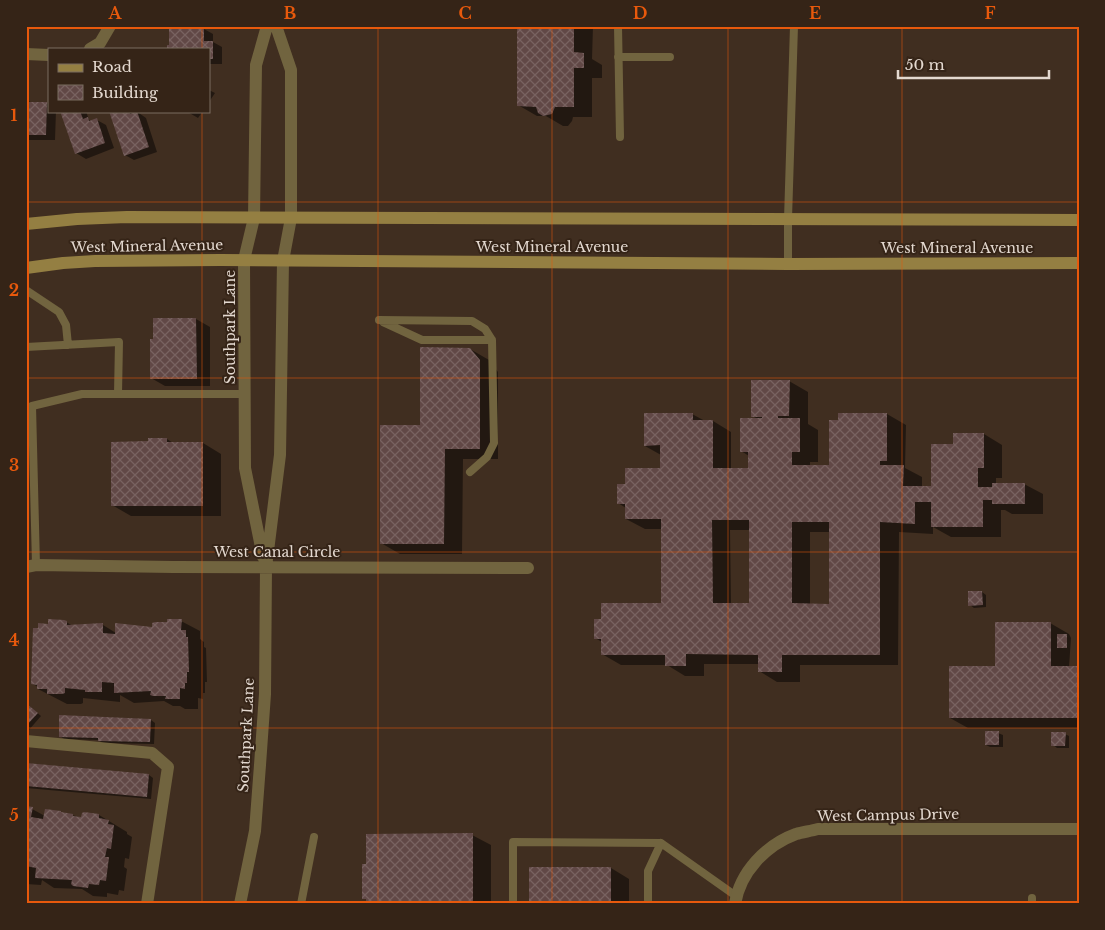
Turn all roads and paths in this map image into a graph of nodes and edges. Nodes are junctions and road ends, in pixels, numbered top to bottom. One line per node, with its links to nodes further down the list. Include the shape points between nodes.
1 (110, 26): 6 (street, via 100,43)
2 (267, 26): 12 (street, Southpark Lane, via 256,65)
3 (276, 26): 13 (street, Southpark Lane, via 292,70)
4 (618, 26): 9 (lane)
5 (794, 26): 14 (lane)
6 (92, 48)
7 (26, 54): 8 (street)
8 (48, 54)
9 (618, 57): 10 (lane); 11 (lane)
10 (670, 57)
11 (620, 137)
12 (254, 218): 13 (main road, West Mineral Avenue); 16 (main road, West Mineral Avenue, via 127,217); 17 (street, Southpark Lane)
13 (292, 218): 14 (main road, West Mineral Avenue); 18 (street, Southpark Lane)
14 (788, 219): 15 (main road, West Mineral Avenue); 20 (lane)
15 (1079, 220)
16 (26, 224)
17 (244, 260): 18 (main road, West Mineral Avenue); 21 (main road, West Mineral Avenue, via 95,261); 27 (street, Southpark Lane)
18 (283, 260): 20 (main road, West Mineral Avenue); 31 (street, Southpark Lane, via 280,455)
19 (1079, 263): 20 (main road, West Mineral Avenue)
20 (788, 264)
21 (26, 268)
22 (26, 290): 24 (lane, via 58,312 66,325)
23 (492, 340): 23 (lane, via 485,328 472,321 379,320 422,340); 29 (lane, via 494,443 487,457)
24 (68, 345): 25 (lane); 26 (lane, via 119,342)
25 (26, 347)
26 (118, 394): 27 (lane); 28 (lane, via 82,394)
27 (245, 394): 31 (street, Southpark Lane, via 245,468)
28 (29, 407): 30 (lane)
29 (470, 472)
30 (31, 566): 31 (street, West Canal Circle)
31 (266, 567): 32 (street, West Canal Circle); 39 (street, Southpark Lane, via 265,694 259,784 255,831)
32 (528, 568)
33 (26, 741): 38 (street, via 152,753 168,767)
34 (1079, 829): 37 (street, West Campus Drive, via 818,829 796,834 772,846 745,875)
35 (314, 838): 40 (lane)
36 (662, 844): 37 (lane); 41 (lane, via 513,842); 42 (lane, via 648,871)
37 (735, 900)
38 (147, 904)
39 (240, 904)
40 (301, 904)
41 (513, 904)
42 (648, 904)

